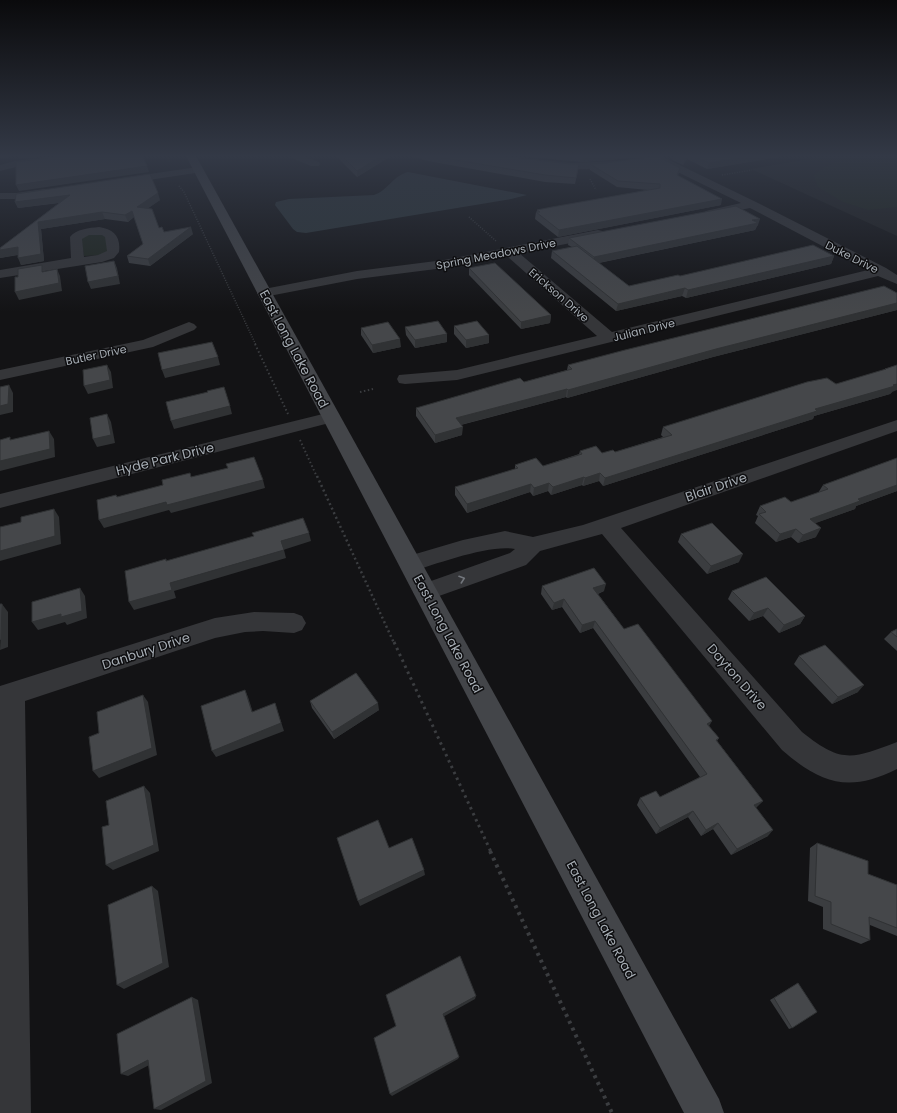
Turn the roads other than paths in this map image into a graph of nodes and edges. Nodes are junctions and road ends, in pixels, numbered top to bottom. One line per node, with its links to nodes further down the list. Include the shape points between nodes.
1 (218, 208): 11 (main road, East Long Lake Road)
2 (732, 208): 4 (street)
3 (760, 208): 8 (street, Duke Drive)
4 (696, 215)
5 (610, 232): 6 (street, Spring Meadows Drive)
6 (509, 251): 11 (street, Spring Meadows Drive, via 437,265 357,274); 13 (street, Erickson Drive)
7 (78, 261): 9 (street)
8 (881, 271): 10 (street, Duke Drive); 13 (street, Julian Drive)
9 (0, 274)
10 (897, 280)
11 (264, 293): 16 (main road, East Long Lake Road)
12 (189, 327): 14 (street, Butler Drive, via 147,344)
13 (609, 338): 15 (street, Julian Drive, via 457,375)
14 (0, 375)
15 (406, 379)
16 (331, 417): 18 (street, Hyde Park Drive); 21 (main road, East Long Lake Road)
17 (897, 425): 19 (street, Blair Drive)
18 (0, 501)
19 (606, 525): 20 (street, Blair Drive); 25 (street, Dayton Drive, via 800,749 815,759 846,770 859,770)
20 (533, 545): 21 (street, Blair Drive, via 505,539); 22 (street, Blair Drive, one-way to 20, via 518,559)
21 (410, 564): 22 (main road, East Long Lake Road)
22 (425, 592): 27 (main road, East Long Lake Road)
23 (294, 623): 24 (street, Danbury Drive, via 269,620 215,628)
24 (6, 697): 26 (street)
25 (897, 755)
26 (12, 1113)
27 (705, 1113)

